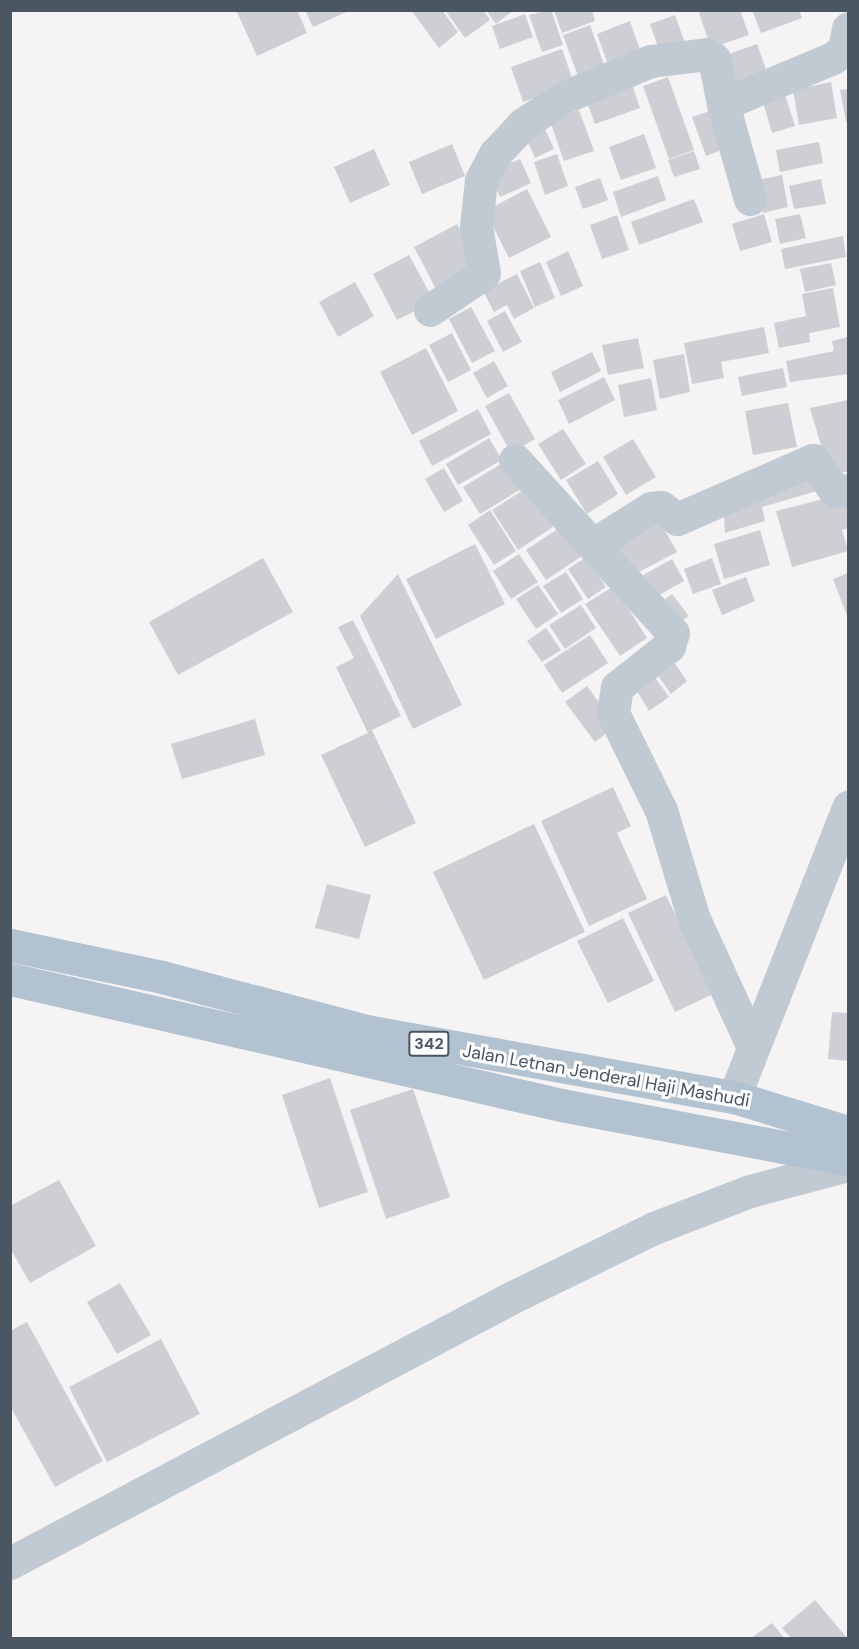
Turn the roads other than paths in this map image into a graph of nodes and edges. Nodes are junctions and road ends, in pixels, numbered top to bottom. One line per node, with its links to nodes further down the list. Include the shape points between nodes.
1 (849, 28): 2 (street, via 844,49 833,58)
2 (723, 104): 3 (street); 4 (street, via 714,59 707,54 651,61 562,98 523,124 481,180 476,226 484,273)
3 (750, 199)
4 (430, 310)
5 (514, 460): 7 (street)
6 (849, 490): 7 (street, via 836,491 813,460 677,519 660,507 651,508)
7 (595, 543): 11 (street, via 673,633 669,646 617,687 613,713 660,810 694,919)
8 (849, 807): 11 (street)
9 (10, 945): 12 (main road, Jalan Letnan Jenderal Haji Mashudi / 342, via 162,977 366,1031)
10 (10, 979): 14 (main road, Jalan Letnan Jenderal Haji Mashudi / 342, via 550,1103)
11 (752, 1045): 12 (street)
12 (734, 1096): 13 (main road, Jalan Letnan Jenderal Haji Mashudi / 342)
13 (849, 1132)
14 (849, 1160)
15 (849, 1165): 16 (street, via 750,1191 654,1228 512,1298)
16 (10, 1563)

